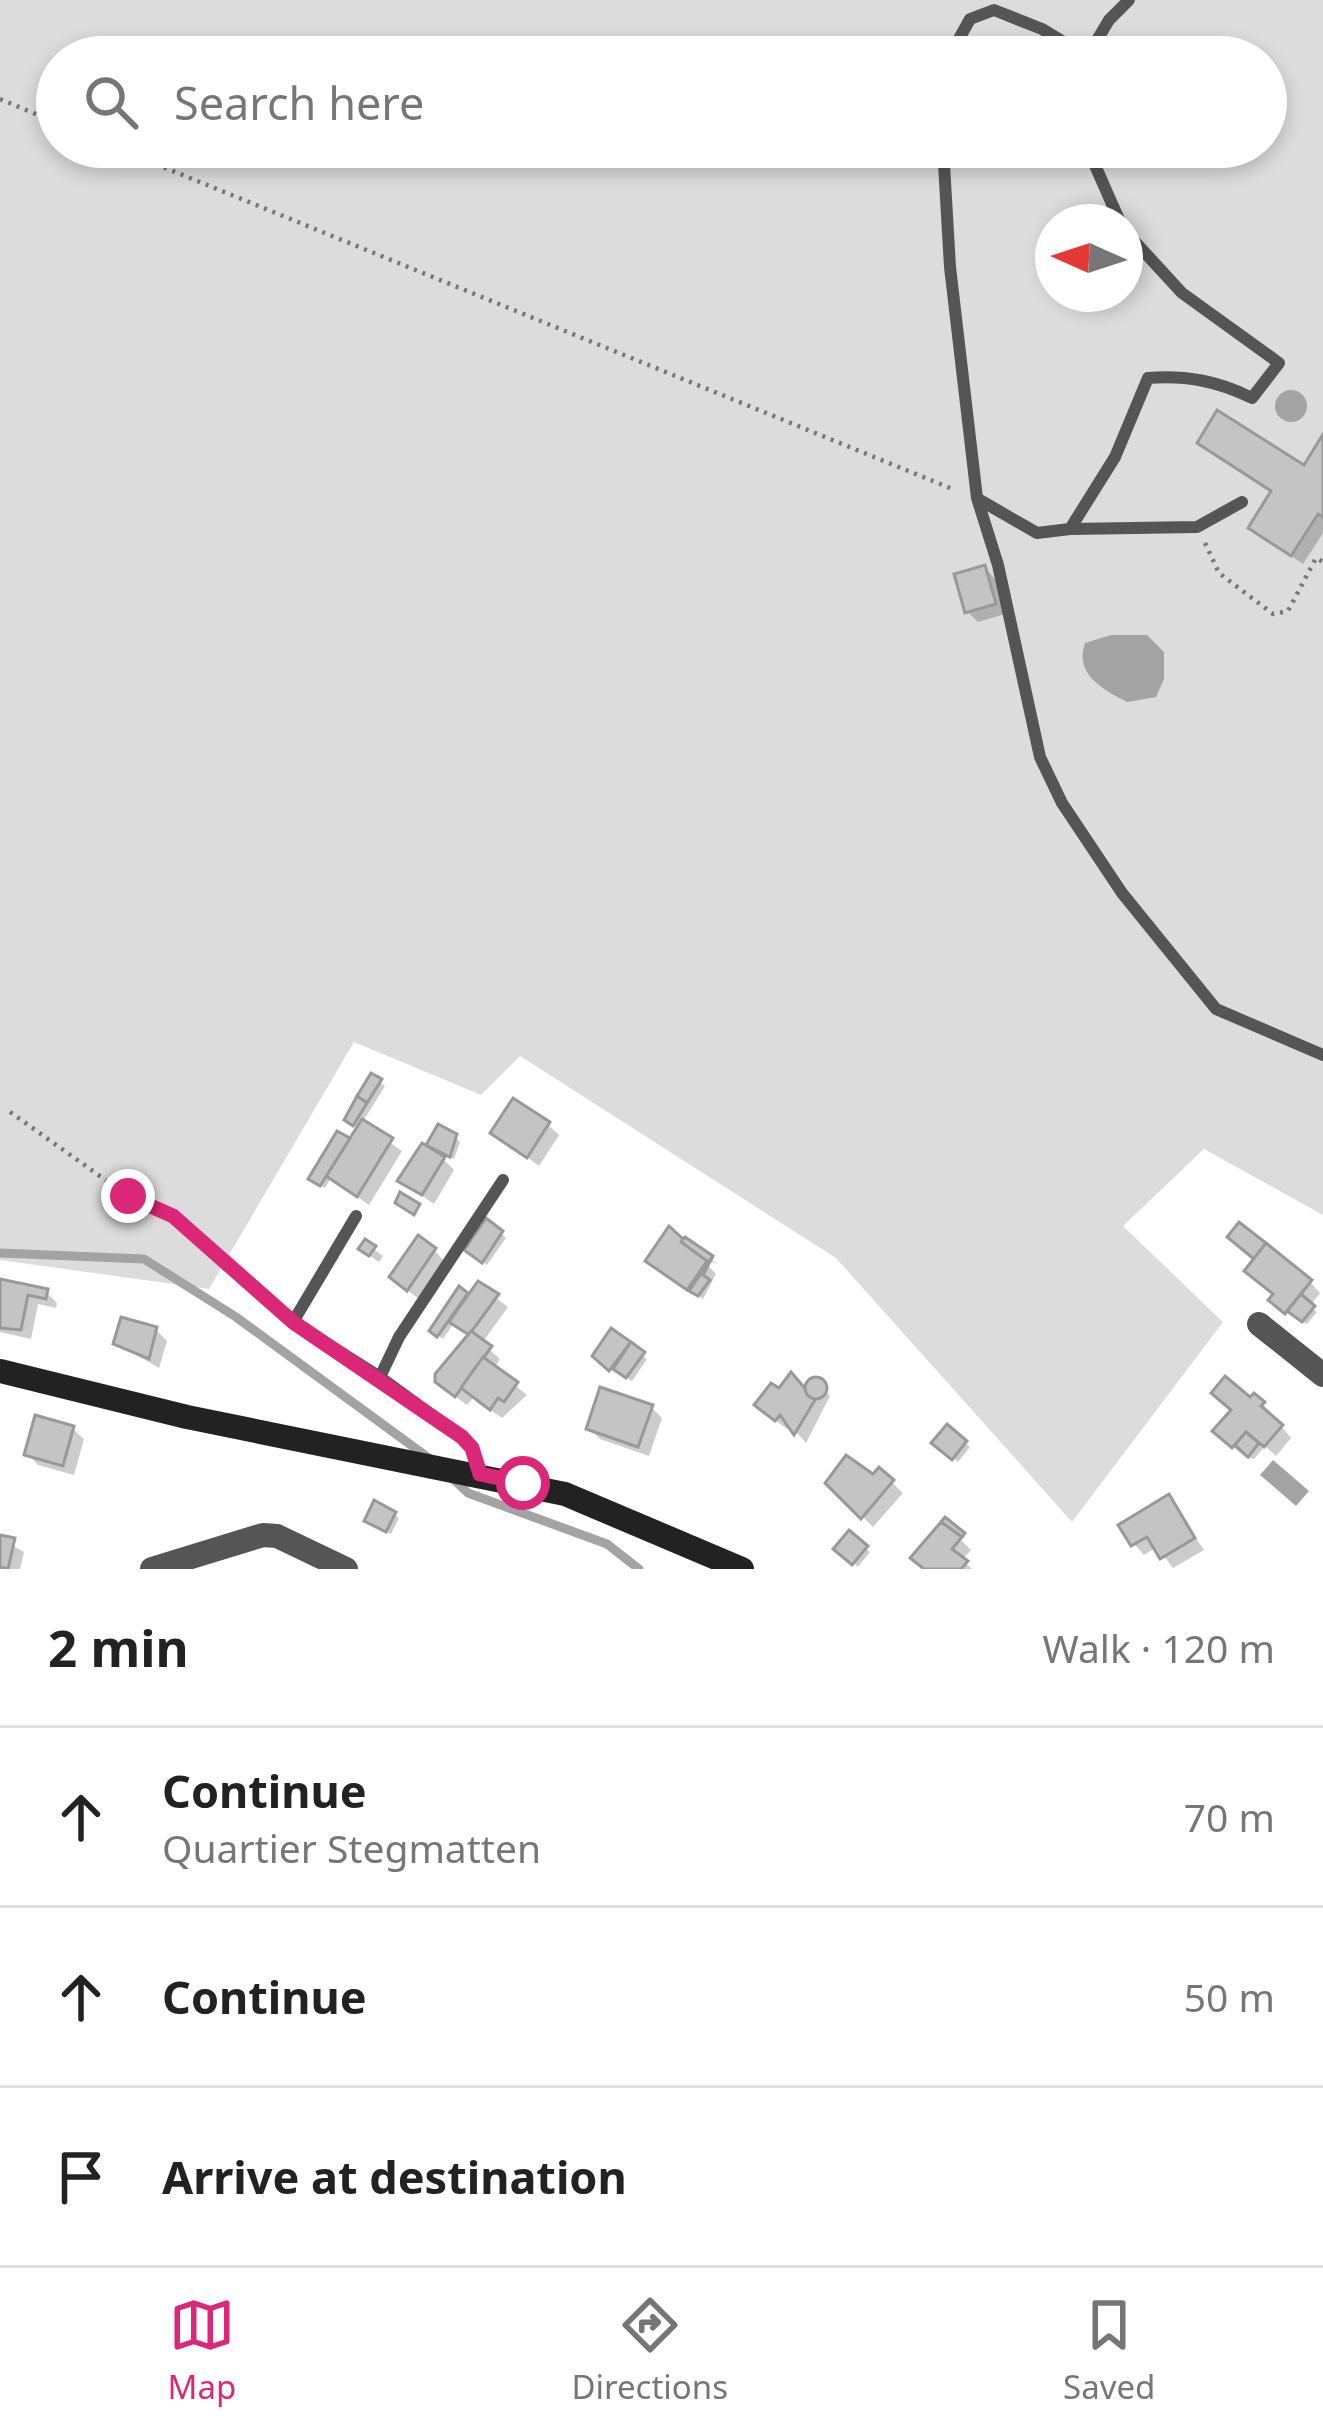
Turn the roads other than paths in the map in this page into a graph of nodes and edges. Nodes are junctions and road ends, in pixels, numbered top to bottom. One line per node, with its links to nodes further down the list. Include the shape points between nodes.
1 (1129, 0): 4 (lane)
2 (961, 36): 3 (lane, via 970,20 994,10)
3 (1054, 36)
4 (1099, 36)
5 (944, 168): 9 (lane)
6 (1096, 168): 7 (lane)
7 (1112, 204)
8 (1143, 251): 11 (lane, via 1182,293 1279,363 1252,398 1180,375 1148,378 1115,457)
9 (977, 498): 11 (lane, via 1037,533); 12 (lane, via 1040,757 1062,802 1216,1009)
10 (1242, 502): 11 (lane, via 1197,527)
11 (1070, 529)
12 (1323, 1054)
13 (503, 1180): 18 (lane)
14 (356, 1216): 18 (lane, via 293,1322)
15 (1258, 1324): 17 (street)
16 (0, 1371): 19 (street)
17 (1323, 1375)
18 (380, 1377): 19 (lane, via 462,1437 472,1448)
19 (474, 1473): 22 (street, via 606,1508)
20 (152, 1569): 21 (street, via 263,1535)
21 (346, 1569)
22 (742, 1569)

